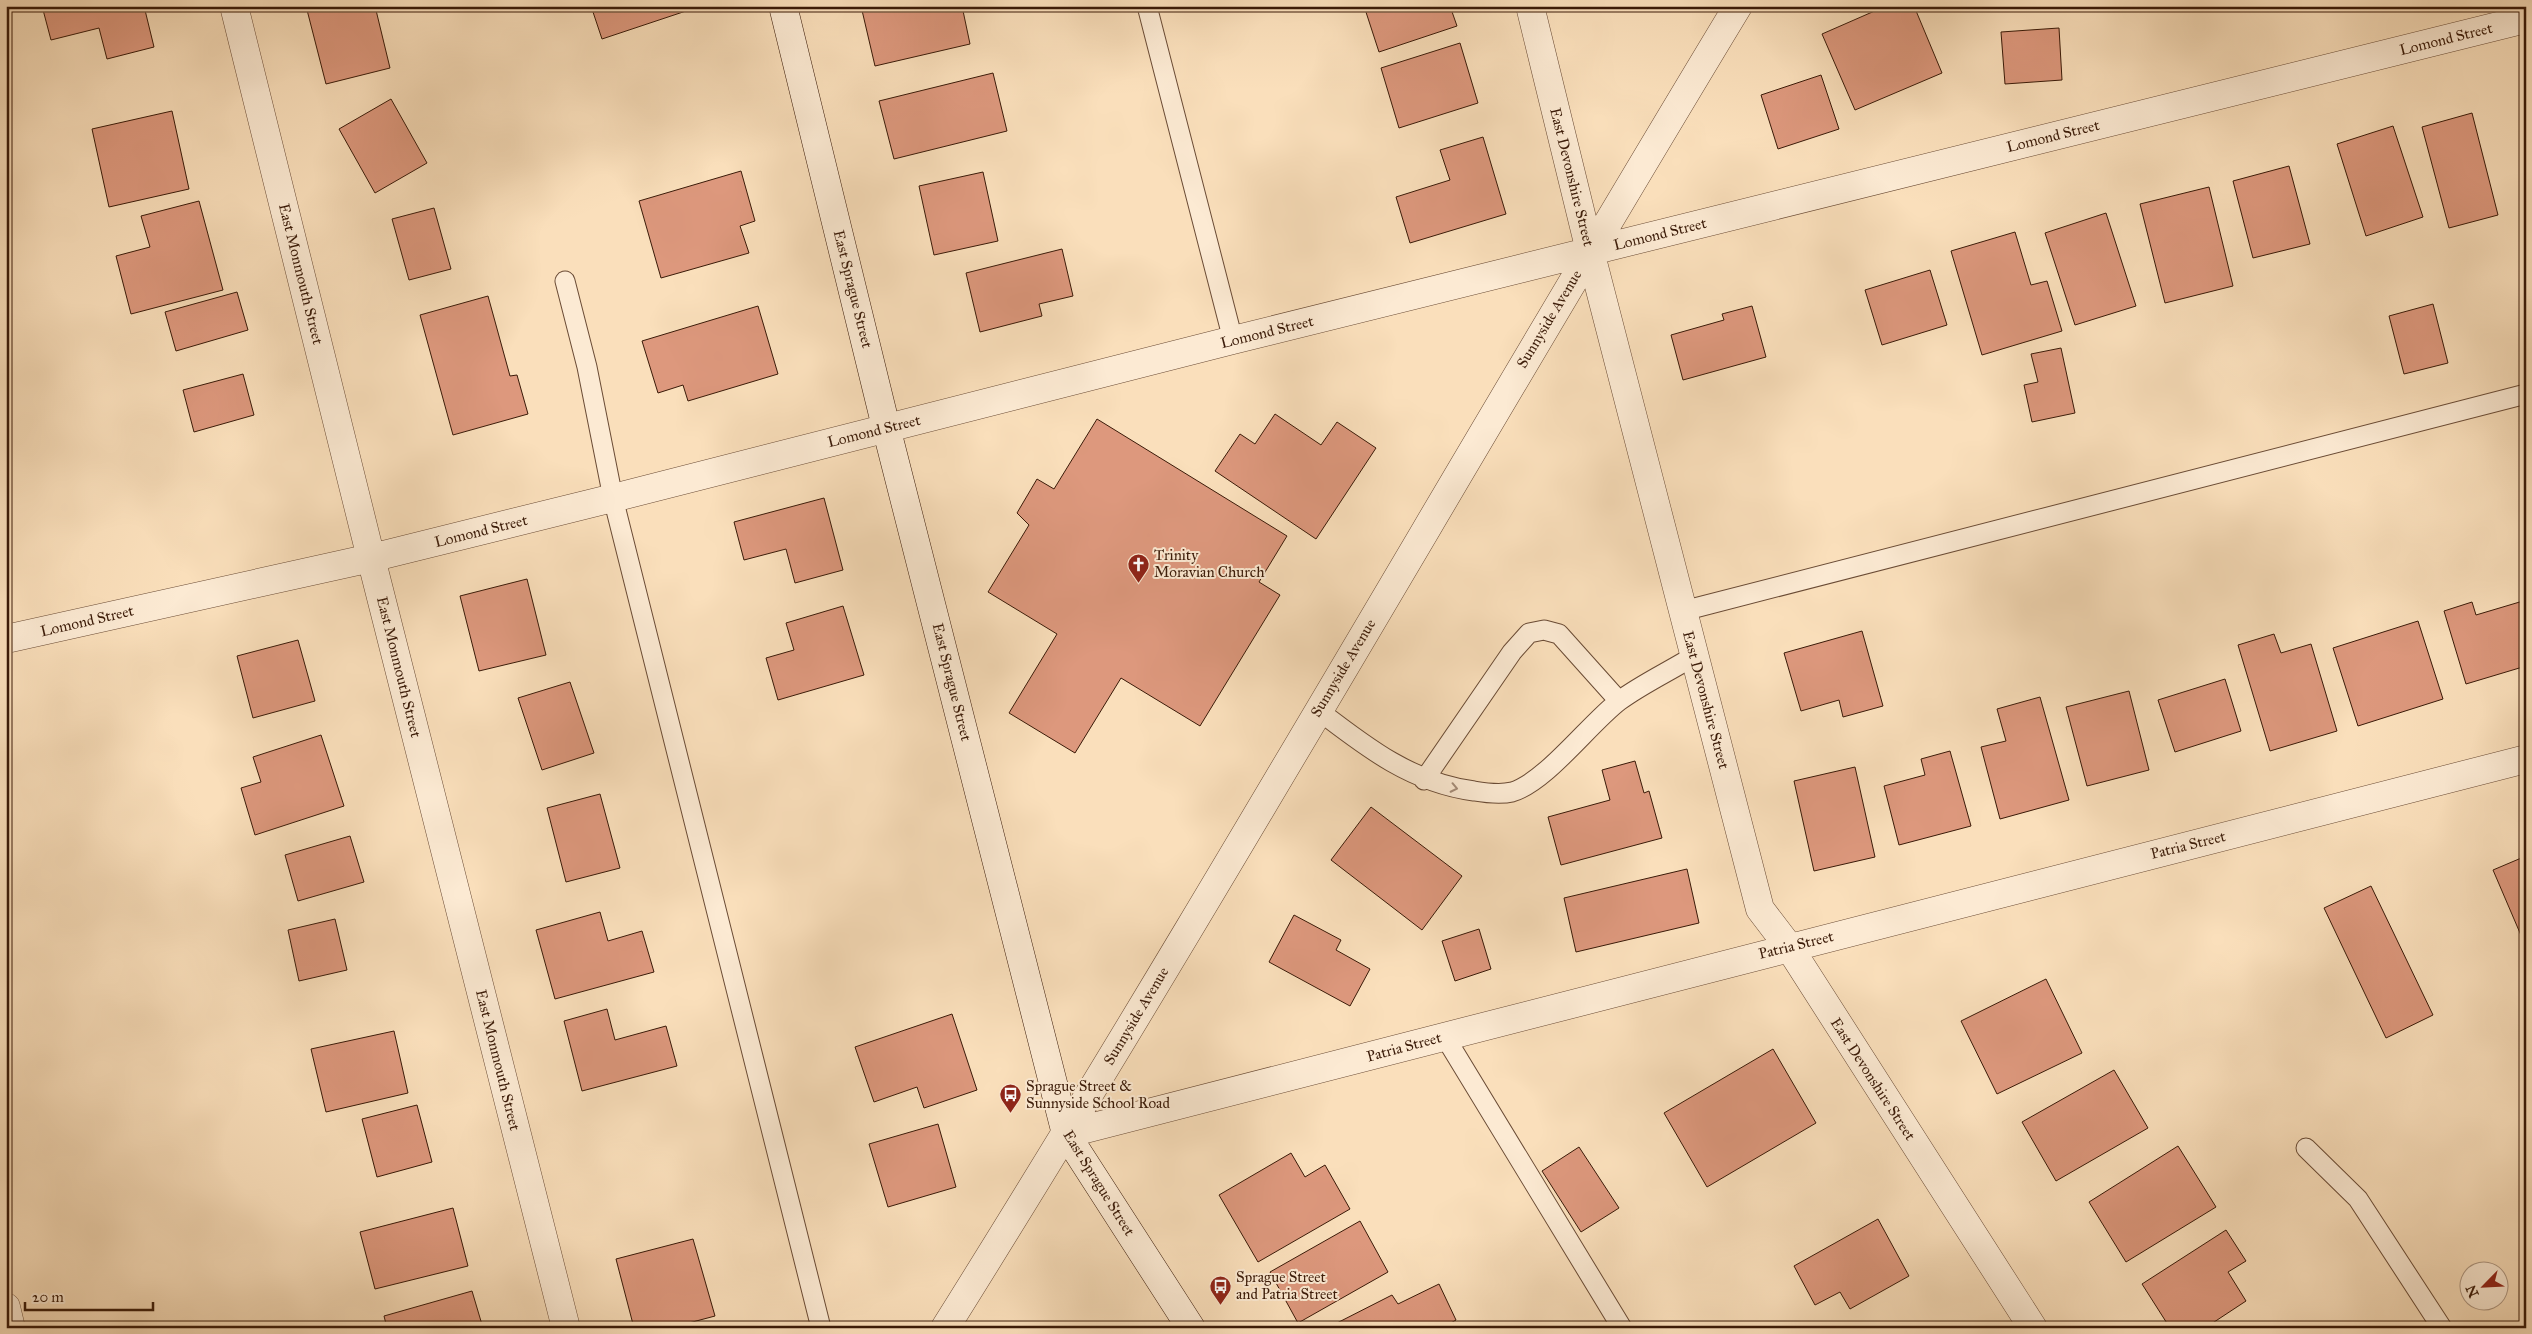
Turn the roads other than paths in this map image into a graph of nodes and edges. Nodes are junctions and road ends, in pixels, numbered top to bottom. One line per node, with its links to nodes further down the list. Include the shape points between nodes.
1 (234, 6): 13 (street, East Monmouth Street)
2 (783, 6): 11 (street, East Sprague Street)
3 (1147, 6): 9 (lane)
4 (1530, 6): 7 (street, East Devonshire Street)
5 (1738, 6): 7 (street, Sunnyside Avenue)
6 (2526, 19): 7 (street, Lomond Street)
7 (1590, 251): 9 (street, Lomond Street); 14 (street, East Devonshire Street); 18 (street, Sunnyside Avenue)
8 (565, 281): 12 (lane, via 587,367)
9 (1233, 340): 11 (street, Lomond Street)
10 (2526, 394): 14 (lane)
11 (886, 427): 12 (street, Lomond Street); 23 (street, East Sprague Street)
12 (613, 498): 13 (street, Lomond Street); 28 (lane)
13 (371, 558): 15 (street, Lomond Street); 27 (street, East Monmouth Street)
14 (1683, 611): 16 (street, East Devonshire Street)
15 (6, 638)
16 (1694, 656): 17 (lane); 21 (street, East Devonshire Street, via 1760,909)
17 (1619, 701): 20 (lane, one-way to 17, via 1456,789 1512,792 1537,779); 20 (lane, via 1559,634 1544,630 1529,633 1512,652)
18 (1318, 710): 20 (lane, via 1377,755); 23 (street, Sunnyside Avenue)
19 (2526, 759): 21 (street, Patria Street)
20 (1424, 780)
21 (1789, 947): 22 (street, Patria Street); 32 (street, East Devonshire Street)
22 (1445, 1037): 23 (street, Patria Street); 31 (lane)
23 (1066, 1134): 29 (street, Sunnyside Avenue); 30 (street, East Sprague Street)
24 (2306, 1148): 33 (lane, via 2358,1199)
25 (6, 1307): 26 (street)
26 (12, 1328)
27 (566, 1328)
28 (821, 1328)
29 (945, 1328)
30 (1191, 1328)
31 (1622, 1328)
32 (2033, 1328)
33 (2442, 1328)

